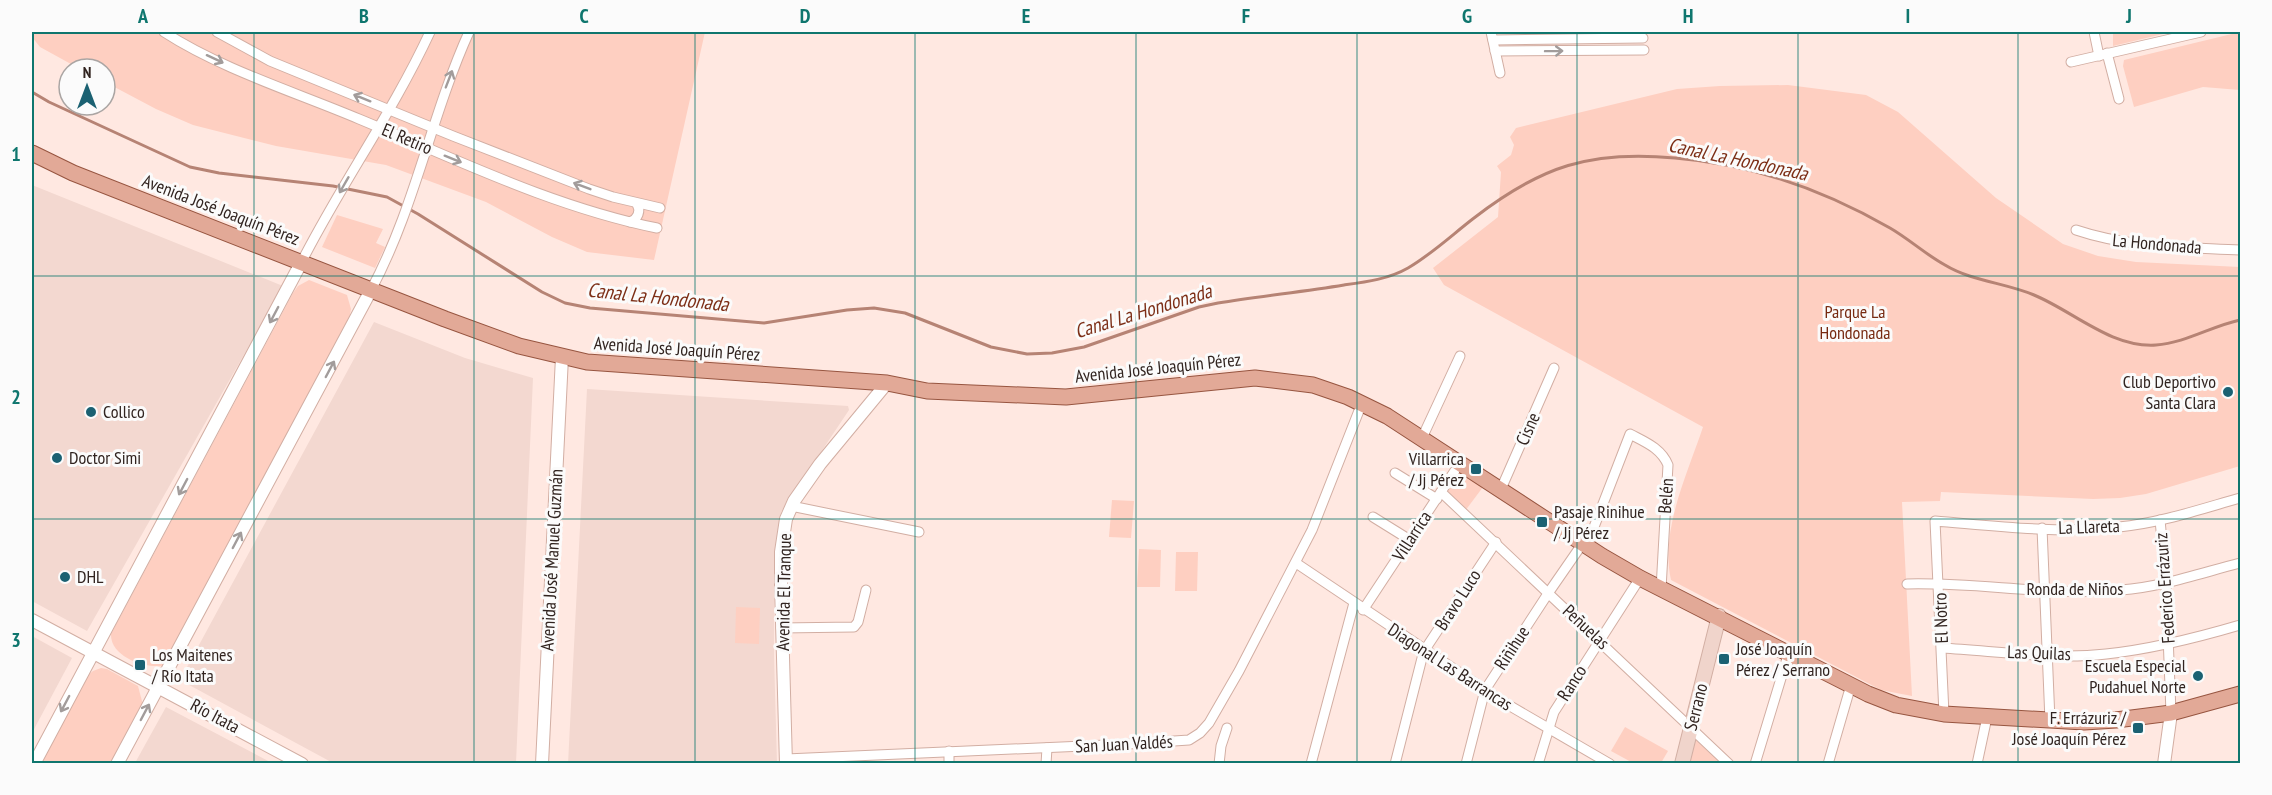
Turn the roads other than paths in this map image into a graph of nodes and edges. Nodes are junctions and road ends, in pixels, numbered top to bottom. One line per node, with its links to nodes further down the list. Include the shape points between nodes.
1 (164, 32): 18 (street, El Retiro, one-way to 18, via 232,67)
2 (217, 32): 17 (street, El Retiro, one-way to 2, via 270,61)
3 (430, 32): 17 (street)
4 (469, 32): 19 (street, one-way to 4)
5 (2094, 32): 13 (street)
6 (2201, 32): 13 (street)
7 (1492, 36): 8 (street); 12 (street)
8 (1630, 38): 9 (street); 10 (street)
9 (1643, 38)
10 (1631, 50): 11 (street); 12 (street, one-way to 10)
11 (1644, 50)
12 (1495, 51): 15 (street)
13 (2103, 54): 14 (street); 16 (street)
14 (2071, 62)
15 (1500, 73)
16 (2119, 99)
17 (390, 110): 18 (street); 19 (street, El Retiro)
18 (379, 127): 20 (street, El Retiro); 28 (street, one-way to 28)
19 (432, 128): 20 (street); 22 (street, El Retiro, one-way to 19)
20 (427, 148): 24 (street, El Retiro, one-way to 24, via 581,208); 29 (street, via 398,234)
21 (32, 153): 28 (main road, Avenida José Joaquín Pérez)
22 (637, 204): 23 (street, El Retiro); 24 (street, via 639,213)
23 (660, 208)
24 (630, 222): 25 (street, El Retiro)
25 (657, 228)
26 (2076, 230): 27 (street, La Hondonada, via 2138,244)
27 (2241, 250)
28 (301, 263): 29 (main road, Avenida José Joaquín Pérez); 71 (street, one-way to 71)
29 (371, 290): 31 (main road, Avenida José Joaquín Pérez, via 501,340); 74 (street, one-way to 29)
30 (1460, 356): 35 (street)
31 (562, 357): 33 (main road, Avenida José Joaquín Pérez, via 610,364); 90 (street, Avenida José Manuel Guzmán)
32 (1554, 368): 38 (street, Cisne)
33 (887, 383): 34 (main road, Avenida José Joaquín Pérez, via 927,391 1066,397 1255,378 1313,385); 41 (street, Avenida El Tranque, via 819,464)
34 (1362, 403): 35 (main road, Avenida José Joaquín Pérez); 50 (street, San Juan Valdés)
35 (1422, 438): 36 (main road, Avenida José Joaquín Pérez)
36 (1460, 463): 38 (main road, Avenida José Joaquín Pérez); 39 (street, Villarrica)
37 (1395, 473): 39 (street, Peñuelas)
38 (1501, 489): 49 (main road, Avenida José Joaquín Pérez)
39 (1439, 495): 47 (street, Villarrica); 48 (street, Peñuelas)
40 (2241, 498): 43 (street, La Llareta)
41 (791, 506): 46 (street); 65 (street, Avenida El Tranque, via 782,552)
42 (1373, 517): 47 (street)
43 (2160, 520): 45 (street, La Llareta, via 2110,528); 54 (street, Federico Errázuriz)
44 (1935, 521): 45 (street, La Llareta); 53 (street, El Notro)
45 (2042, 528): 58 (street)
46 (919, 532)
47 (1410, 540): 61 (street, Villarrica)
48 (1496, 542): 59 (street, Peñuelas); 69 (street, Bravo Luco)
49 (1583, 544): 52 (main road, Avenida José Joaquín Pérez); 56 (street, Belén, via 1594,527 1630,434 1656,448 1668,465); 59 (street, Riñihue)
50 (1296, 563): 60 (street, Diagonal Las Barrancas); 84 (street, San Juan Valdés, via 1222,701 1200,733 1178,742)
51 (2241, 563): 54 (street, Ronda de Niños)
52 (1640, 578): 56 (main road, Avenida José Joaquín Pérez); 66 (street, Ranco)
53 (1940, 583): 55 (street, Ronda de Niños); 58 (street, Ronda de Niños); 68 (street, El Notro)
54 (2166, 583): 58 (street, Ronda de Niños, via 2121,590); 67 (street, Federico Errázuriz)
55 (1906, 584)
56 (1661, 589): 62 (main road, Avenida José Joaquín Pérez)
57 (866, 590): 65 (street, via 855,627)
58 (2044, 591): 72 (street)
59 (1548, 592): 66 (street, Peñuelas); 75 (street, Riñihue)
60 (1354, 603): 61 (street, Diagonal Las Barrancas); 94 (street)
61 (1364, 610): 69 (street, Diagonal Las Barrancas)
62 (1719, 616): 70 (main road, Avenida José Joaquín Pérez); 81 (main road, Serrano)
63 (32, 620): 71 (street, Río Itata)
64 (2241, 625): 67 (street, Las Quilas)
65 (781, 628): 86 (street, Avenida El Tranque)
66 (1599, 640): 81 (street, Peñuelas); 83 (street, Ranco)
67 (2170, 645): 72 (street, Las Quilas, via 2104,654); 77 (street, Federico Errázuriz)
68 (1942, 648): 72 (street, Las Quilas); 78 (street, El Notro)
69 (1426, 650): 75 (street, Diagonal Las Barrancas); 95 (street, Bravo Luco)
70 (1789, 652): 73 (main road, Avenida José Joaquín Pérez); 101 (street)
71 (93, 653): 74 (street, Río Itata); 87 (street, one-way to 87)
72 (2048, 655): 80 (street)
73 (1851, 685): 78 (main road, Avenida José Joaquín Pérez, via 1896,705); 102 (street)
74 (159, 686): 88 (street, one-way to 74); 89 (street, Río Itata)
75 (1485, 690): 83 (street, Diagonal Las Barrancas); 96 (street, Riñihue)
76 (2241, 694): 77 (main road, Avenida José Joaquín Pérez)
77 (2170, 712): 80 (main road, Avenida José Joaquín Pérez, via 2116,720); 104 (street, Federico Errázuriz)
78 (1944, 714): 79 (main road, Avenida José Joaquín Pérez)
79 (1987, 717): 80 (main road, Avenida José Joaquín Pérez); 103 (street)
80 (2050, 721)
81 (1691, 727): 99 (main road, Serrano); 100 (street, Peñuelas)
82 (1227, 728): 93 (street)
83 (1547, 729): 97 (street, Ranco); 98 (street, Diagonal Las Barrancas)
84 (1047, 748): 85 (street, San Juan Valdés); 92 (street)
85 (949, 751): 86 (street, San Juan Valdés); 91 (street)
86 (786, 761)
87 (34, 764)
88 (117, 764)
89 (302, 764)
90 (542, 764)
91 (949, 764)
92 (1046, 764)
93 (1219, 764)
94 (1311, 764)
95 (1395, 764)
96 (1466, 764)
97 (1538, 764)
98 (1610, 764)
99 (1682, 764)
100 (1729, 764)
101 (1755, 764)
102 (1828, 764)
103 (1977, 764)
104 (2164, 764)

